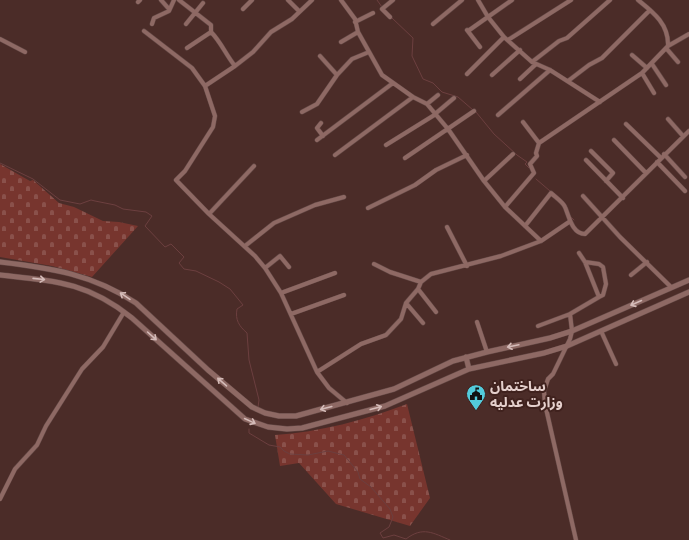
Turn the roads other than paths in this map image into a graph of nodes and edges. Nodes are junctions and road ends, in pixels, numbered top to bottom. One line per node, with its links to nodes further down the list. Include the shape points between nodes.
1 (161, 0): 16 (street)
2 (174, 0): 16 (street)
3 (179, 0): 20 (street)
4 (252, 0): 17 (street)
5 (288, 0): 19 (street)
6 (312, 0): 19 (street)
7 (342, 0): 24 (street, via 356,19)
8 (392, 0): 22 (street, via 382,9)
9 (462, 0): 27 (street)
10 (478, 0): 23 (street)
11 (512, 0): 23 (street)
12 (571, 0): 33 (street)
13 (610, 0): 44 (street)
14 (638, 0): 18 (street)
15 (203, 3): 20 (street)
16 (169, 9): 25 (street, via 154,18)
17 (243, 9)
18 (650, 10): 36 (street, via 657,15 665,28); 54 (street, via 602,58)
19 (299, 11): 46 (street, via 292,19 271,32 253,52)
20 (196, 12): 26 (street); 29 (street, via 211,25)
21 (373, 12): 24 (street)
22 (390, 17)
23 (488, 17): 33 (street); 35 (street, via 467,30)
24 (355, 22): 30 (street)
25 (152, 24)
26 (186, 24)
27 (433, 24)
28 (144, 31): 57 (street, via 192,68)
29 (211, 32): 37 (street); 46 (street)
30 (358, 32): 34 (street); 40 (street)
31 (689, 34): 36 (street)
32 (0, 39): 39 (street)
33 (506, 39): 38 (street); 51 (street)
34 (342, 42)
35 (480, 47)
36 (667, 47): 43 (street); 45 (street)
37 (187, 48)
38 (520, 50): 44 (street); 52 (street)
39 (25, 52)
40 (369, 52): 50 (street, via 353,58); 55 (street, via 382,75)
41 (632, 55): 47 (street)
42 (320, 56): 50 (street)
43 (678, 62)
44 (534, 63): 48 (street); 53 (street)
45 (652, 64): 47 (street); 56 (street)
46 (235, 66): 57 (street)
47 (646, 68): 49 (street)
48 (550, 70): 54 (street); 67 (street)
49 (642, 73): 58 (street); 62 (street)
50 (337, 74): 65 (street, via 316,105)
51 (467, 74)
52 (492, 75)
53 (520, 80)
54 (568, 81): 62 (street)
55 (393, 83): 60 (street); 74 (street)
56 (666, 85)
57 (205, 86): 99 (street, via 215,116 212,127 185,171 176,180)
58 (654, 93)
59 (438, 95): 63 (street)
60 (413, 97): 63 (street); 82 (street)
61 (454, 98): 66 (street)
62 (600, 102): 78 (street)
63 (427, 104): 66 (street)
64 (474, 111): 72 (street)
65 (302, 112)
66 (435, 114): 72 (street); 79 (street)
67 (498, 115)
68 (668, 119): 75 (street)
69 (523, 122): 78 (street)
70 (321, 123): 74 (street, via 316,128)
71 (626, 124): 84 (street)
72 (448, 129): 83 (street); 85 (street)
73 (689, 131): 75 (street)
74 (323, 136): 76 (street)
75 (683, 136): 84 (street)
76 (317, 140)
77 (614, 140): 89 (street)
78 (539, 143): 97 (street, via 537,156 530,164 534,173)
79 (386, 145)
80 (591, 151): 91 (street, via 613,173)
81 (513, 154): 92 (street)
82 (335, 155)
83 (467, 155): 92 (street); 98 (street)
84 (662, 156): 87 (street); 90 (street)
85 (405, 158)
86 (586, 160): 91 (street)
87 (657, 162): 89 (street); 93 (street)
88 (254, 166): 99 (street)
89 (646, 173): 96 (street)
90 (685, 177)
91 (606, 180): 96 (street)
92 (484, 181): 97 (street)
93 (685, 191)
94 (583, 196): 100 (street)
95 (344, 197): 105 (street, via 315,205 274,223)
96 (623, 198): 100 (street)
97 (505, 207): 102 (street)
98 (368, 208)
99 (209, 214): 105 (street)
100 (603, 218): 101 (street, via 585,234); 109 (street)
101 (569, 222): 102 (street, via 565,206 551,193); 104 (street)
102 (525, 226): 104 (street)
103 (447, 227): 111 (street)
104 (541, 241): 111 (street)
105 (245, 246): 113 (street)
106 (578, 253): 108 (street)
107 (0, 262): 141 (street, one-way to 107, via 296,416 265,413 240,398 136,303 117,290 93,280 48,268)
108 (585, 262): 124 (street); 124 (street, via 603,267 606,284 603,295)
109 (647, 262): 116 (street); 119 (street)
110 (374, 264): 118 (street)
111 (467, 266): 118 (street, via 431,274)
112 (289, 267): 113 (street, via 280,256)
113 (265, 268): 122 (street)
114 (335, 272): 122 (street)
115 (0, 275): 126 (street, one-way to 126, via 75,285 97,294)
116 (631, 275)
117 (689, 280): 119 (street)
118 (421, 282): 120 (street)
119 (671, 287): 133 (street, one-way to 133)
120 (418, 289): 125 (street); 127 (street)
121 (689, 292): 134 (street)
122 (281, 293): 128 (street)
123 (344, 294): 128 (street)
124 (599, 297): 129 (street)
125 (406, 303): 131 (street); 140 (street, via 401,319 386,335 361,344)
126 (124, 312): 139 (street, one-way to 139, via 237,413 245,419 268,427 287,430 302,428 385,406); 142 (street, via 103,347 82,370 46,426 37,446 15,469)
127 (436, 312)
128 (291, 314): 140 (street)
129 (570, 314): 132 (street); 133 (street)
130 (477, 322): 136 (street)
131 (423, 323)
132 (538, 326)
133 (572, 331): 135 (street); 136 (street, one-way to 136)
134 (601, 331): 135 (street); 138 (street)
135 (567, 346): 139 (street); 143 (street, via 544,391)
136 (487, 352): 137 (street)
137 (466, 357): 139 (street); 141 (street, via 394,389)
138 (616, 364)
139 (469, 369)
140 (317, 372): 141 (street, via 329,388)
141 (347, 403)
142 (0, 499)
143 (576, 540)

